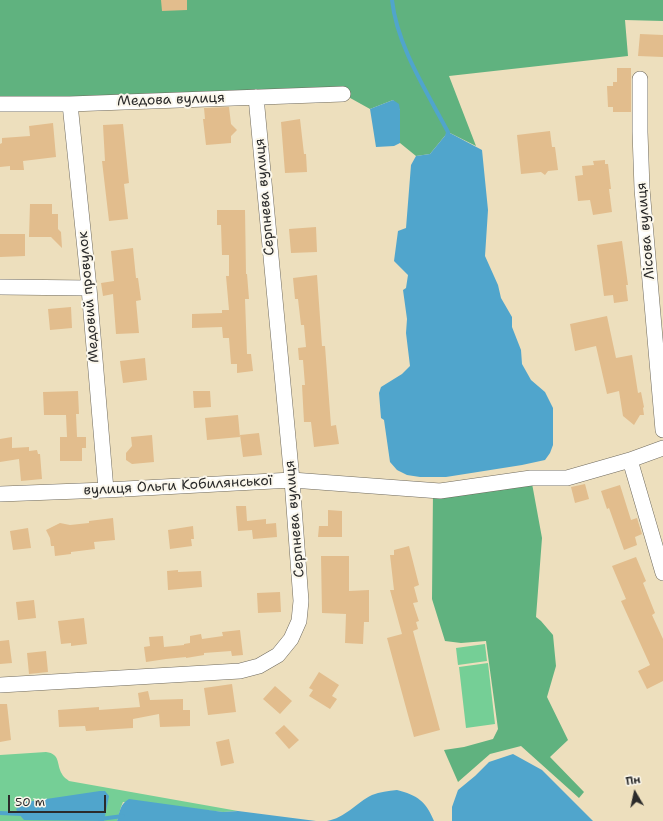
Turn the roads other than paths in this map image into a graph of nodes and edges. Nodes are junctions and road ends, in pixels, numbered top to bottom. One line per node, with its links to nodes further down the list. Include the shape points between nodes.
1 (640, 79): 8 (street, Лісова вулиця, via 642,189)
2 (343, 94): 3 (street, Медова вулиця)
3 (256, 97): 5 (street, Медова вулиця); 11 (street, Серпнева вулиця)
4 (0, 104): 5 (street, Медова вулиця)
5 (70, 104): 7 (street, Медовий провулок)
6 (0, 287): 7 (street)
7 (89, 288): 12 (street, Медовий провулок)
8 (663, 430)
9 (663, 448): 10 (street, вулиця Ольги Кобилянської)
10 (630, 460): 11 (street, вулиця Ольги Кобилянської, via 567,478 531,478 440,491); 14 (street)
11 (292, 480): 12 (street, вулиця Ольги Кобилянської); 15 (street, Серпнева вулиця, via 301,601 299,621 290,640 278,655 259,666 240,671)
12 (106, 490): 13 (street, вулиця Ольги Кобилянської)
13 (0, 494)
14 (663, 573)
15 (0, 685)

